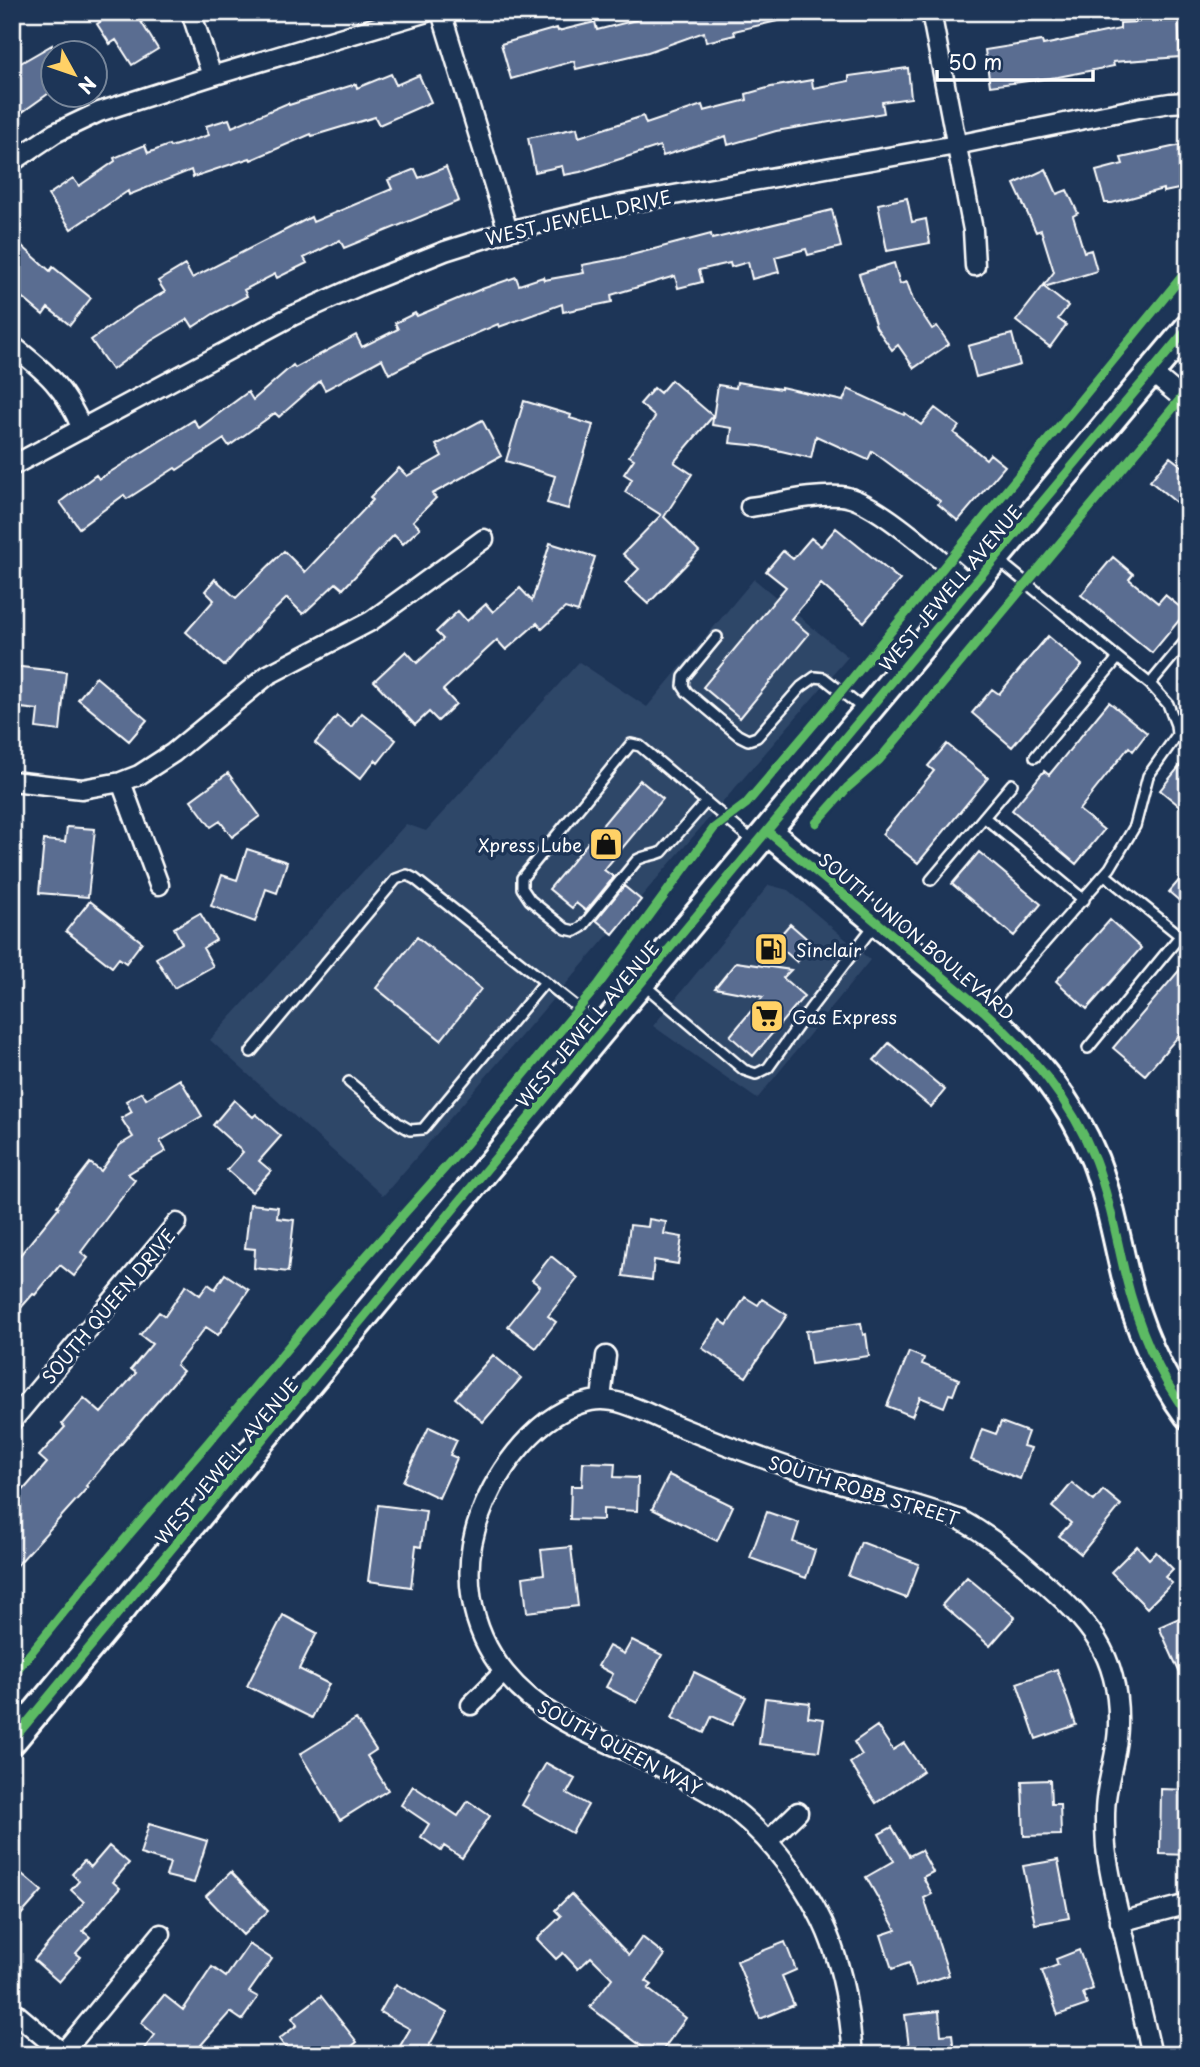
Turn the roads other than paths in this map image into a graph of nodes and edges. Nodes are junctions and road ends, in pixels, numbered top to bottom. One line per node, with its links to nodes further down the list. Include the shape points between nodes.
1 (191, 12): 5 (street)
2 (427, 12): 5 (street)
3 (440, 12): 9 (street)
4 (932, 12): 7 (street)
5 (212, 76): 8 (street, via 89,116)
6 (1188, 102): 7 (street, WEST JEWELL DRIVE)
7 (956, 145): 9 (street, WEST JEWELL DRIVE, via 623,204); 10 (street, via 973,230)
8 (12, 162)
9 (508, 231): 15 (street, WEST JEWELL DRIVE, via 444,251 292,316)
10 (975, 266)
11 (1188, 328): 13 (main road, WEST JEWELL AVENUE)
12 (12, 345): 15 (street, via 59,386)
13 (1151, 372): 14 (street); 19 (main road, WEST JEWELL AVENUE)
14 (1188, 403)
15 (82, 429): 16 (street, WEST JEWELL DRIVE)
16 (12, 466)
17 (750, 507): 20 (street, via 826,496 853,498 874,508)
18 (484, 539): 30 (street, via 371,621 268,675 156,766)
19 (996, 558): 20 (main road, WEST JEWELL AVENUE); 23 (lane)
20 (972, 587): 25 (main road, WEST JEWELL AVENUE)
21 (717, 637): 25 (lane, via 684,677 683,686 748,740 757,737 815,677 824,678)
22 (1188, 638): 24 (lane)
23 (1118, 658): 24 (lane); 28 (lane)
24 (1150, 684): 26 (lane, via 1168,704)
25 (867, 712): 34 (main road, WEST JEWELL AVENUE)
26 (1176, 725): 27 (lane); 35 (lane, via 1177,735 1148,776 1135,825)
27 (1188, 725)
28 (1035, 758)
29 (12, 781): 30 (street, via 82,789)
30 (121, 782): 37 (street)
31 (1012, 784): 33 (lane)
32 (706, 802): 32 (lane, via 640,746 631,744 522,877 522,888 530,900 575,931 637,860 662,852); 34 (lane)
33 (984, 817): 36 (lane); 38 (lane)
34 (762, 838): 39 (main road, SOUTH UNION BOULEVARD); 42 (main road, WEST JEWELL AVENUE)
35 (1105, 875): 38 (lane); 40 (lane)
36 (931, 880)
37 (159, 885)
38 (1084, 900): 43 (lane)
39 (877, 921): 42 (lane, via 768,1068 756,1074 744,1070); 43 (main road, SOUTH UNION BOULEVARD)
40 (1184, 939): 45 (lane)
41 (545, 982): 44 (lane); 46 (lane, via 407,875 396,879); 47 (lane, via 423,1129 410,1130 398,1123)
42 (641, 982): 44 (main road, WEST JEWELL AVENUE)
43 (984, 1011): 51 (main road, SOUTH UNION BOULEVARD, via 1041,1069 1085,1138 1104,1189 1143,1333)
44 (604, 1028): 55 (main road, WEST JEWELL AVENUE)
45 (1088, 1048)
46 (251, 1052)
47 (349, 1082)
48 (177, 1223): 52 (street, SOUTH QUEEN DRIVE)
49 (606, 1356): 50 (street)
50 (601, 1399): 53 (street, SOUTH QUEEN WAY, via 565,1410 539,1428 512,1456 479,1519 469,1588 480,1633); 59 (street, SOUTH ROBB STREET, via 641,1410 754,1456 961,1520 990,1536 1067,1602 1097,1638 1115,1681 1118,1725 1105,1821)
51 (1188, 1415)
52 (12, 1421)
53 (504, 1672): 54 (street); 57 (street, SOUTH QUEEN WAY, via 533,1702 718,1798)
54 (471, 1705)
55 (12, 1741)
56 (798, 1812): 57 (street)
57 (768, 1841): 63 (street, SOUTH QUEEN WAY, via 803,1888 828,1934 846,1996)
58 (1188, 1904): 59 (street)
59 (1120, 1922): 64 (street, SOUTH ROBB STREET)
60 (161, 1934): 62 (street)
61 (12, 2010): 62 (street)
62 (64, 2054)
63 (853, 2055)
64 (1152, 2055)

